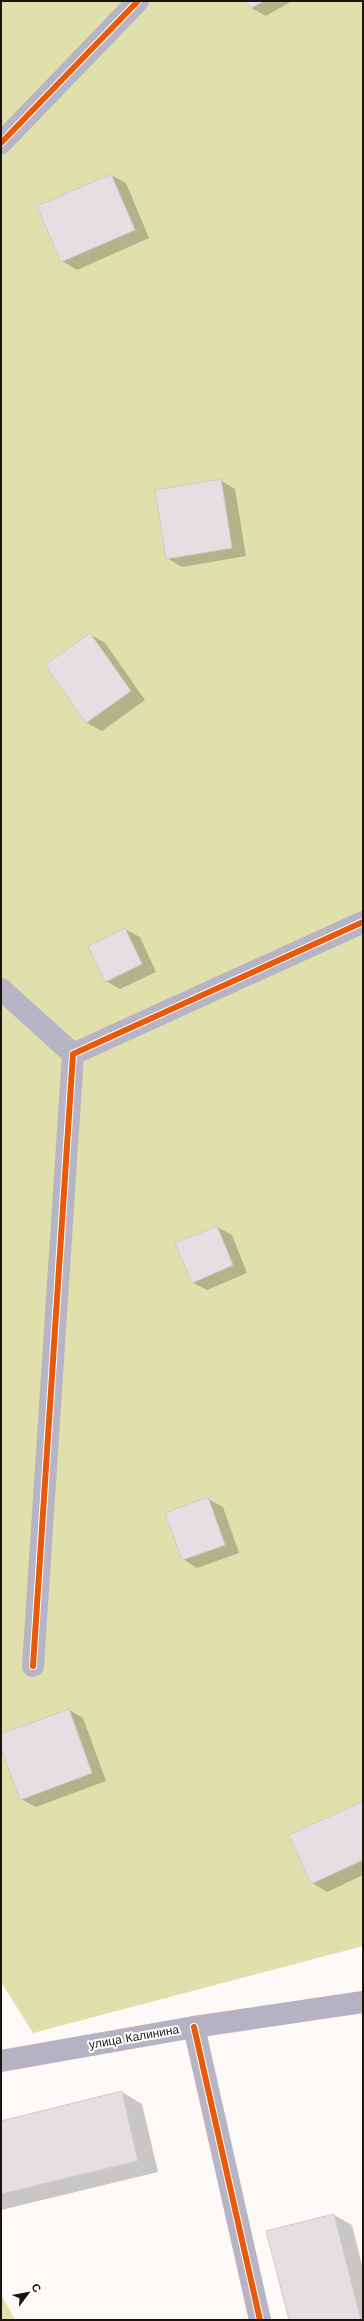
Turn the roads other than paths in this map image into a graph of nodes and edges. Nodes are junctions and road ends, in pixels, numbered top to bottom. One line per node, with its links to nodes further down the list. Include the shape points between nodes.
1 (138, 1): 2 (street)
2 (1, 143)
3 (363, 922): 5 (street)
4 (1, 989): 5 (street)
5 (73, 1054): 6 (street)
6 (33, 1666)
7 (363, 2002): 8 (main road, улица Калинина)
8 (194, 2027): 9 (main road, улица Калинина); 10 (street)
9 (1, 2061)
10 (260, 2320)

